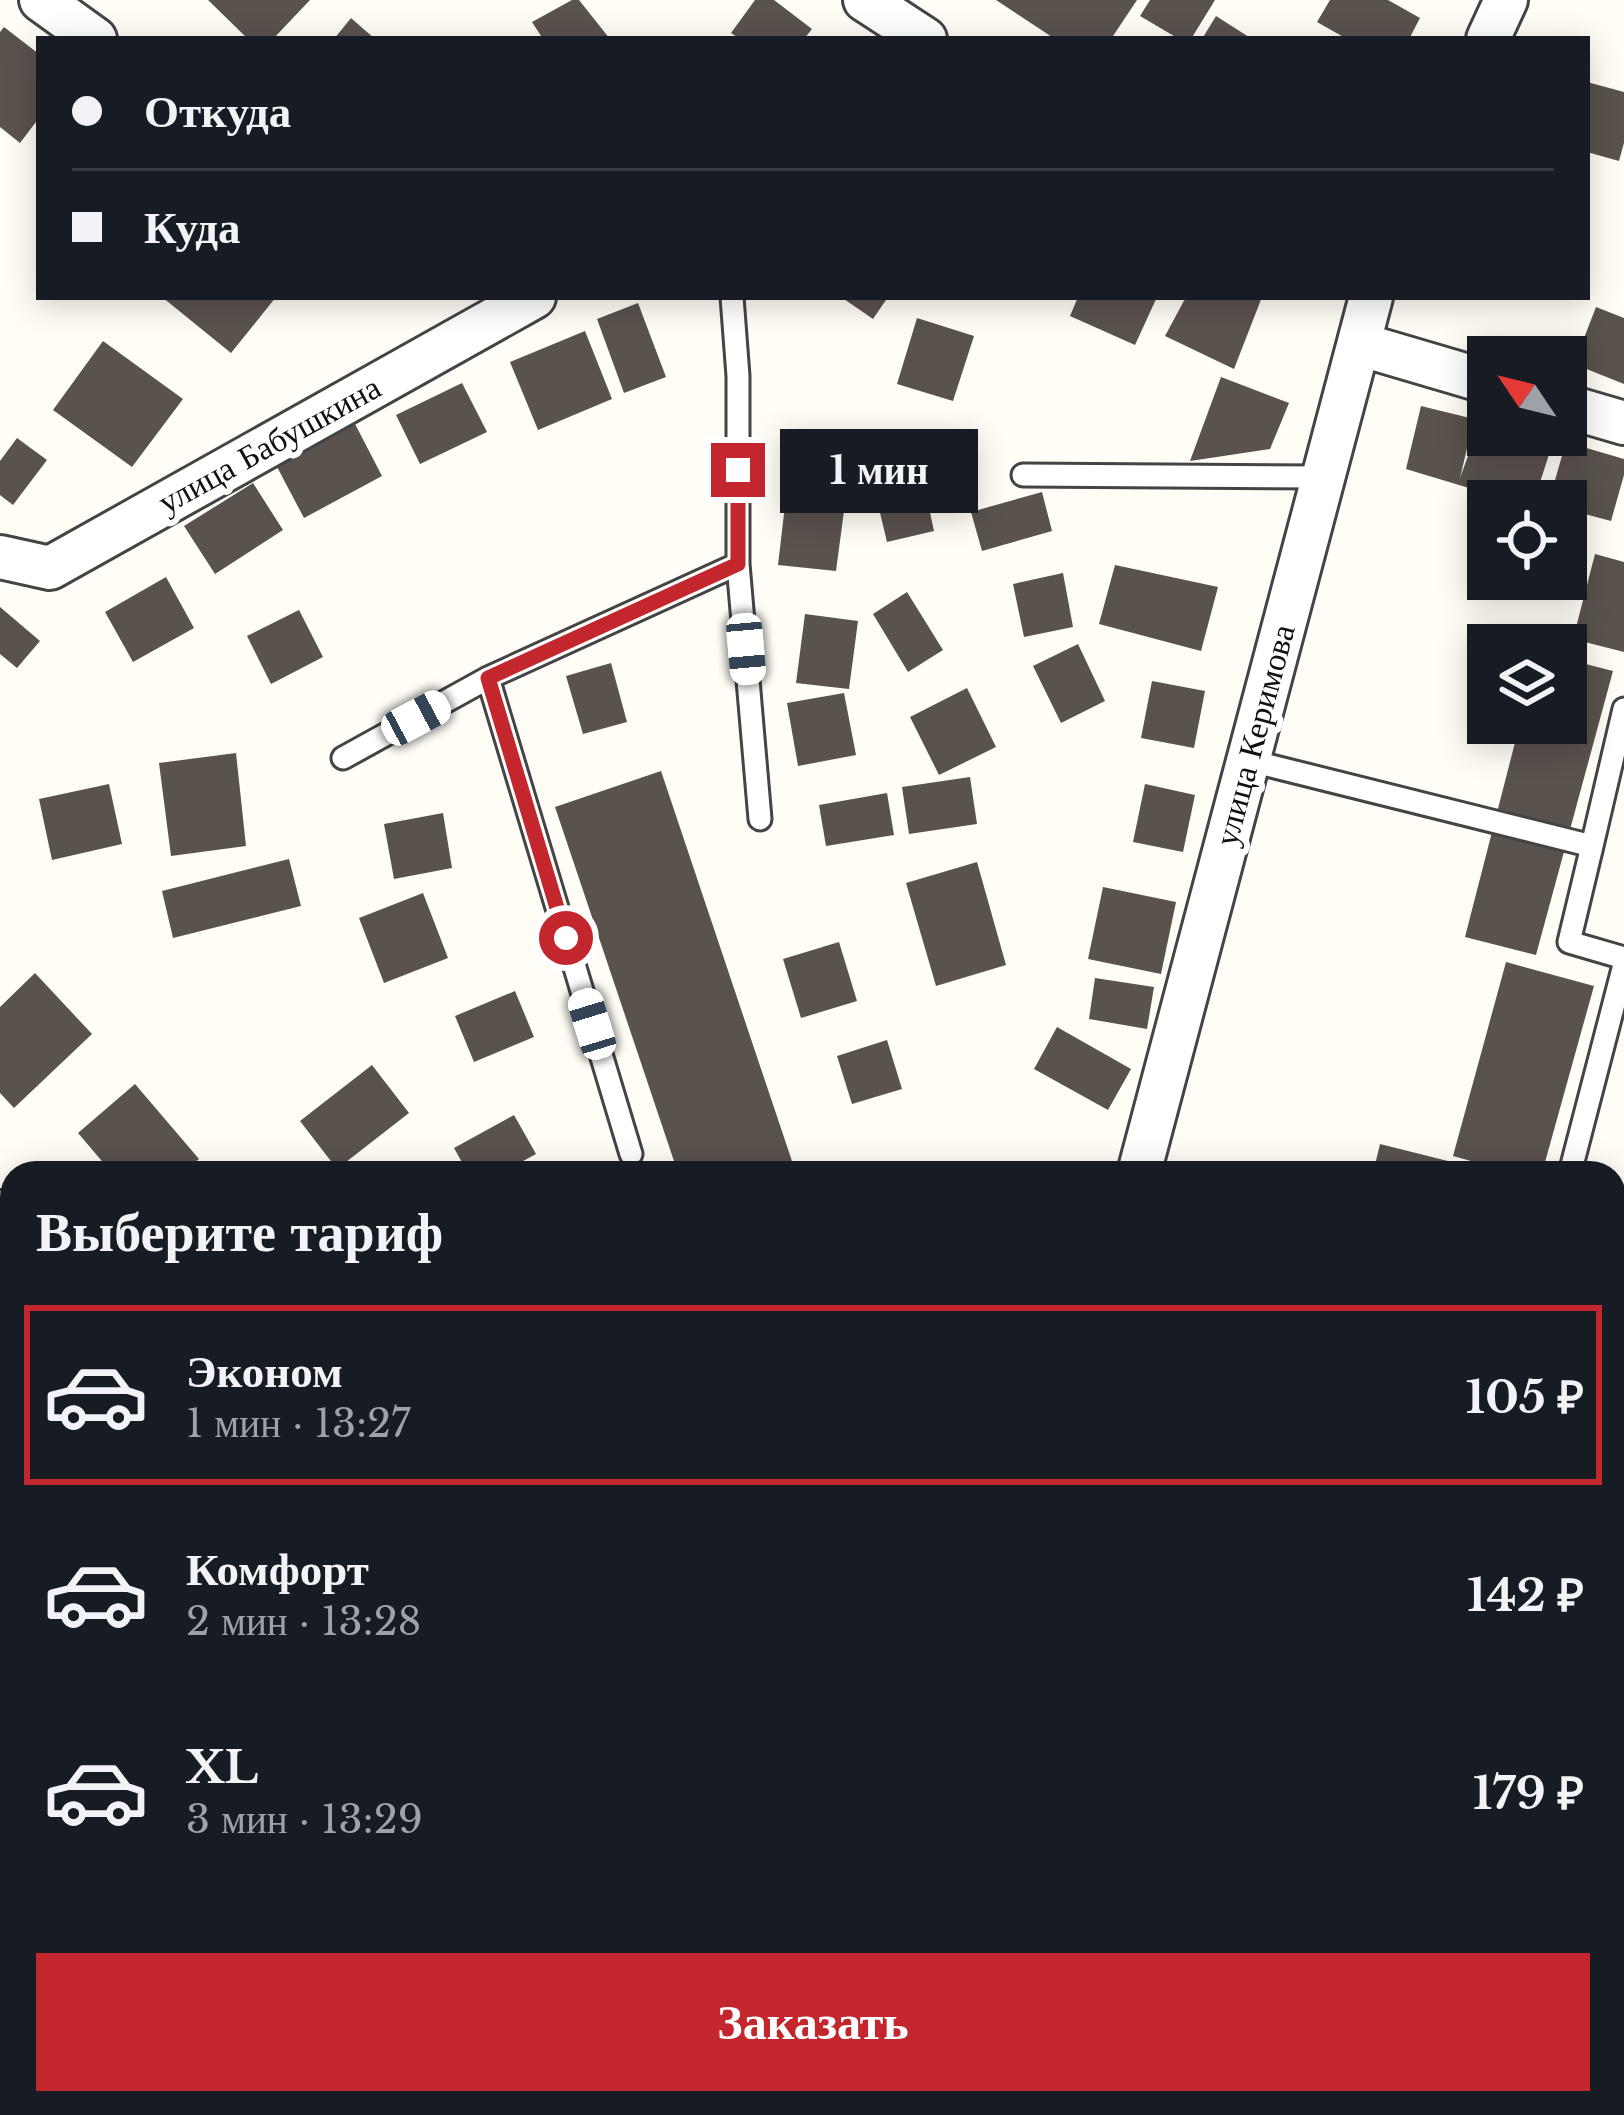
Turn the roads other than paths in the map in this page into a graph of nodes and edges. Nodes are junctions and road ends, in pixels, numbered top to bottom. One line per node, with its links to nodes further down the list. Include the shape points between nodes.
1 (41, 0): 3 (street)
2 (1506, 0): 4 (street)
3 (91, 36)
4 (1489, 36)
5 (453, 300): 9 (street)
6 (528, 300): 9 (street, улица Бабушкина)
7 (732, 300): 17 (lane)
8 (1371, 300): 10 (street, улица Керимова)
9 (484, 322): 16 (street, улица Бабушкина, via 50,568)
10 (1359, 344): 11 (street); 15 (street, улица Керимова)
11 (1467, 376)
12 (1587, 412): 13 (street)
13 (1624, 423)
14 (1023, 475): 15 (lane)
15 (1324, 477): 21 (street, улица Керимова)
16 (0, 557)
17 (738, 564): 18 (lane); 22 (lane)
18 (488, 678): 20 (lane); 25 (lane)
19 (1624, 709): 23 (lane)
20 (343, 758)
21 (1246, 760): 23 (lane); 26 (street, улица Керимова)
22 (760, 820)
23 (1592, 847): 24 (lane, via 1569,942)
24 (1624, 962): 27 (lane)
25 (631, 1154)
26 (1142, 1161)
27 (1573, 1161)

